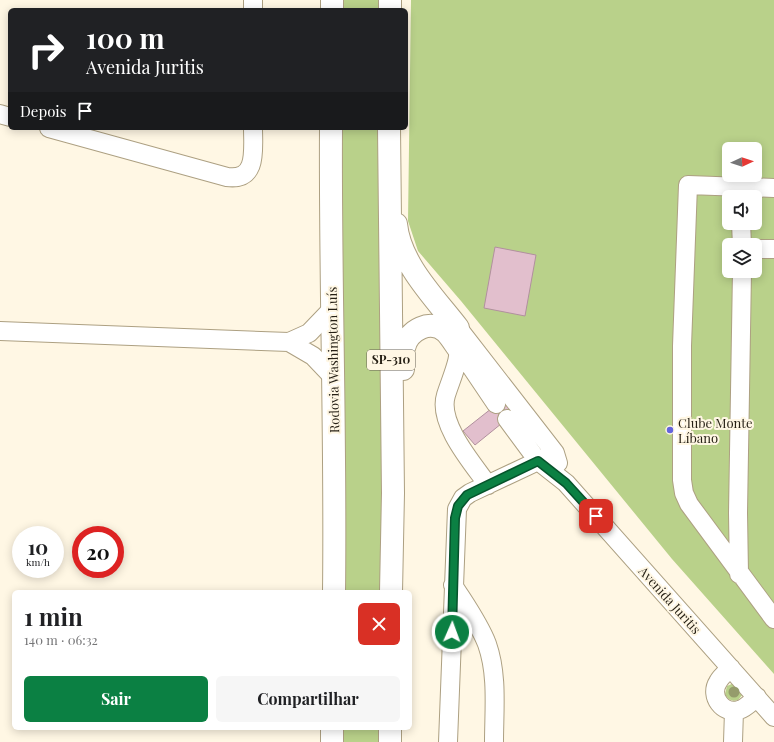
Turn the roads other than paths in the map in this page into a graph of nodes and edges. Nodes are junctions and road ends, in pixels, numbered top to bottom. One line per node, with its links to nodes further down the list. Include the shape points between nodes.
1 (56, 130): 2 (street, via 237,179 246,174 252,164)
2 (253, 130)
3 (323, 130): 10 (highway)
4 (331, 130): 10 (highway, Rodovia Washington Luís)
5 (390, 130): 15 (highway, via 396,156 396,226 401,244 409,262)
6 (390, 130): 29 (highway, SP-310, via 393,493)
7 (774, 188): 9 (street)
8 (725, 190): 26 (street, via 688,185 682,346 682,480 689,504)
9 (757, 190)
10 (330, 235): 14 (highway, Rodovia Washington Luís)
11 (762, 249): 12 (street)
12 (774, 249)
13 (742, 278): 26 (street)
14 (333, 308): 17 (street, via 309,333); 19 (highway, Rodovia Washington Luís)
15 (458, 328): 18 (street); 22 (street, Avenida Juritis)
16 (0, 331): 17 (street)
17 (289, 342): 19 (street, via 313,356)
18 (461, 352): 20 (street); 25 (street, via 445,398 447,420 458,445); 30 (highway, via 445,332 433,326 415,331 404,346 402,504)
19 (333, 377): 28 (highway, Rodovia Washington Luís)
20 (496, 404)
21 (507, 419): 23 (street, Avenida Juritis)
22 (555, 453): 23 (street); 24 (street, Avenida Juritis)
23 (538, 461): 24 (street, Avenida Juritis); 25 (street)
24 (566, 483): 32 (street, Avenida Juritis)
25 (488, 485): 27 (street, via 467,495 457,509)
26 (739, 574): 31 (street)
27 (453, 585): 40 (street); 41 (street, via 482,632 487,646 494,673)
28 (334, 590)
29 (391, 590)
30 (391, 590)
31 (774, 619)
32 (731, 668): 33 (street, Avenida Juritis); 34 (street, via 717,683 715,694 719,704)
33 (756, 697): 34 (street, via 745,708); 35 (street, Avenida Juritis)
34 (734, 711): 42 (street)
35 (774, 717)
36 (332, 730): 38 (highway)
37 (390, 730): 39 (highway)
38 (332, 742)
39 (390, 742)
40 (448, 742)
41 (494, 742)
42 (733, 742)

